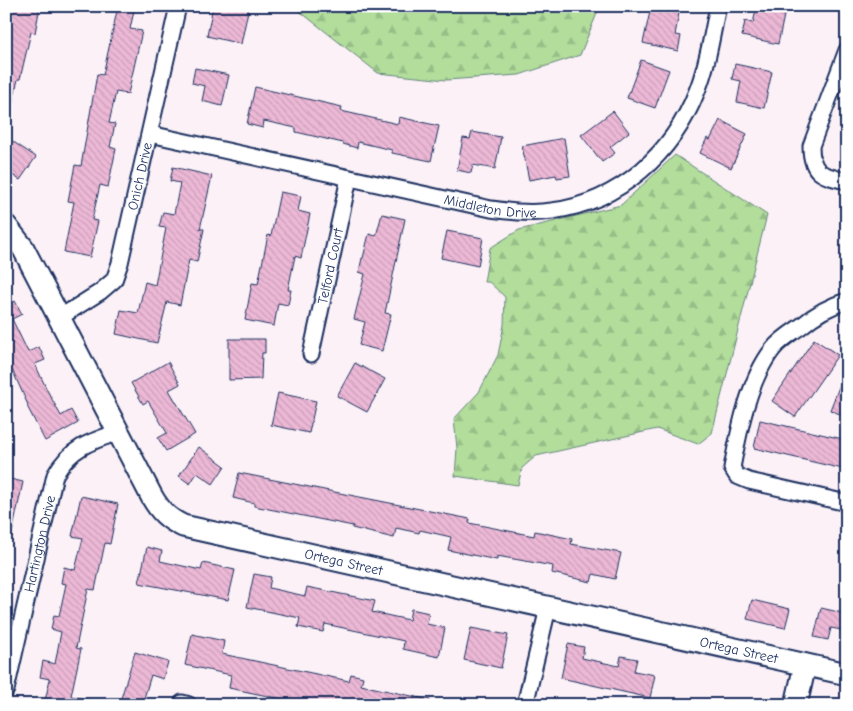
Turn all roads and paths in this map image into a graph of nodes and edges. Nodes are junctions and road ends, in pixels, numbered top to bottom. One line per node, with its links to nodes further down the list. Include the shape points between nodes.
1 (178, 6): 4 (street, Onich Drive)
2 (718, 6): 5 (street, Middleton Drive, via 698,90 683,121 645,169 604,196 552,211 519,212 491,210)
3 (847, 50): 6 (street, via 811,146 811,159 816,169 827,177)
4 (150, 134): 5 (street, Middleton Drive); 9 (street, Onich Drive, via 114,280)
5 (349, 178): 10 (street, Telford Court)
6 (847, 181)
7 (6, 226): 9 (street, Ortega Street, via 23,248)
8 (847, 301): 12 (street, via 834,304 808,320 774,348 754,378 732,468 737,476 749,481)
9 (59, 318): 11 (street, Ortega Street)
10 (311, 354)
11 (119, 432): 13 (street, Ortega Street, via 160,511 171,521); 16 (street, Hartington Drive, via 94,440 70,454 55,475)
12 (847, 504)
13 (548, 608): 14 (street, Ortega Street); 17 (street)
14 (805, 665): 15 (street, Ortega Street); 18 (street)
15 (847, 674)
16 (6, 690)
17 (525, 705)
18 (796, 705)

